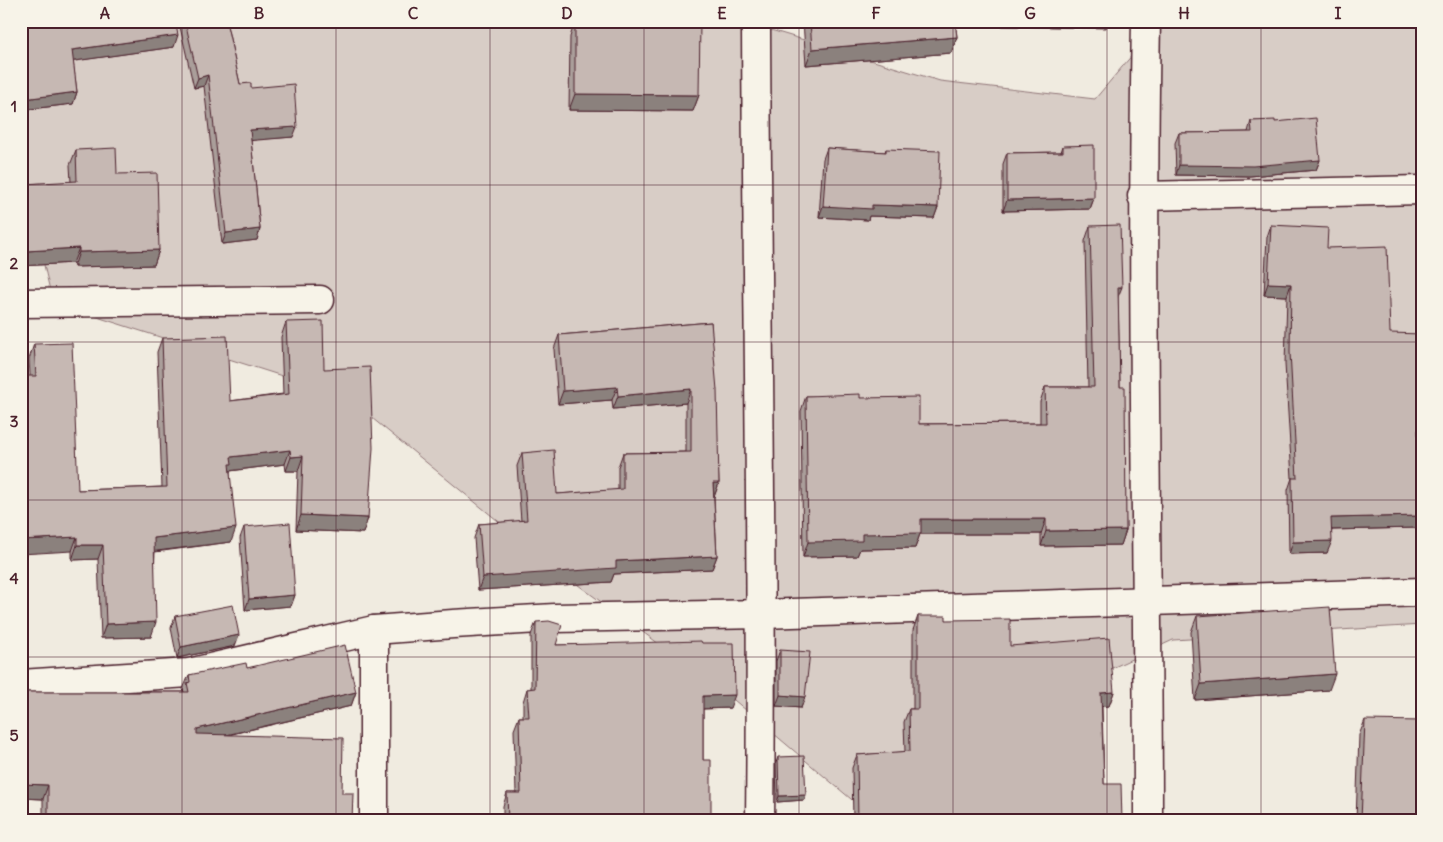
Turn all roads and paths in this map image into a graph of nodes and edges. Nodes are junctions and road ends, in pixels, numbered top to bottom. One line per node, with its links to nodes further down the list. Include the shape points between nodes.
1 (756, 21): 9 (street)
2 (1146, 21): 4 (street)
3 (1422, 190): 4 (street)
4 (1142, 196): 8 (street)
5 (320, 300): 6 (street)
6 (21, 303)
7 (1422, 592): 8 (street)
8 (1148, 602): 9 (street); 14 (street)
9 (762, 614): 10 (street, via 555,618); 13 (street)
10 (374, 630): 11 (street, via 189,673); 12 (street)
11 (21, 684)
12 (374, 821)
13 (760, 821)
14 (1148, 821)

